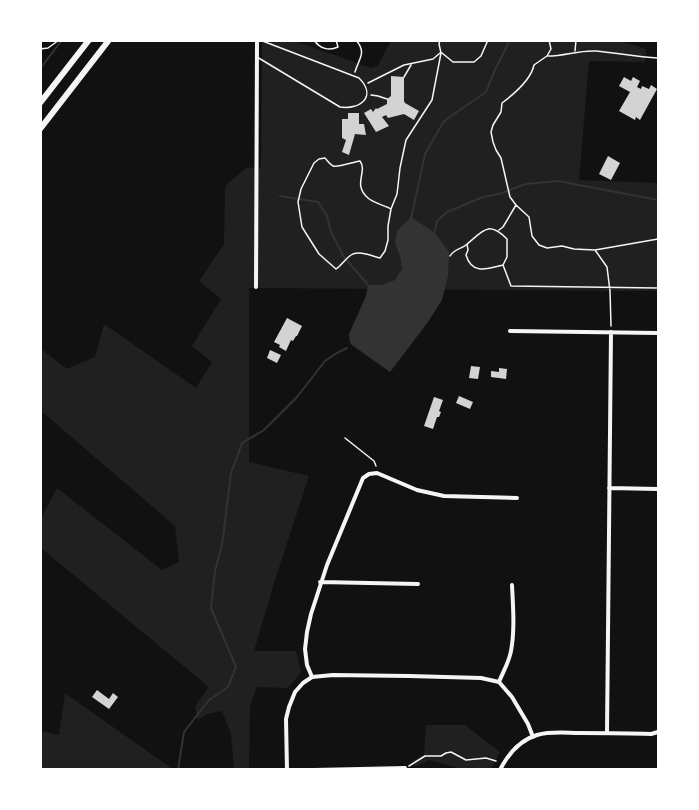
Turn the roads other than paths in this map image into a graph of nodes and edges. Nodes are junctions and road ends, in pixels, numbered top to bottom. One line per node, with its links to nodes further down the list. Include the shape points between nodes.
1 (89, 40): 5 (main road)
2 (109, 40): 6 (main road)
3 (259, 40): 4 (street); 4 (lane, via 359,78 367,95 358,105 340,107)
4 (257, 57): 7 (street)
5 (40, 103)
6 (40, 129)
7 (256, 287)
8 (510, 331): 9 (street)
9 (611, 332): 10 (street); 11 (street)
10 (658, 333)
11 (609, 488): 12 (street); 20 (street)
12 (658, 489)
13 (517, 498): 14 (street, via 430,494 377,473 369,474 363,478)
14 (320, 582): 15 (street); 17 (street, via 305,649)
15 (418, 584)
16 (512, 585): 18 (street, via 511,651)
17 (312, 677): 18 (street, via 481,678); 23 (street, via 295,692 289,707)
18 (499, 682): 21 (street, via 512,697)
19 (658, 732): 20 (street)
20 (607, 733): 21 (street, via 555,732)
21 (533, 736): 25 (street, via 517,747)
22 (405, 768): 24 (street)
23 (287, 770)
24 (314, 770)
25 (500, 770)

